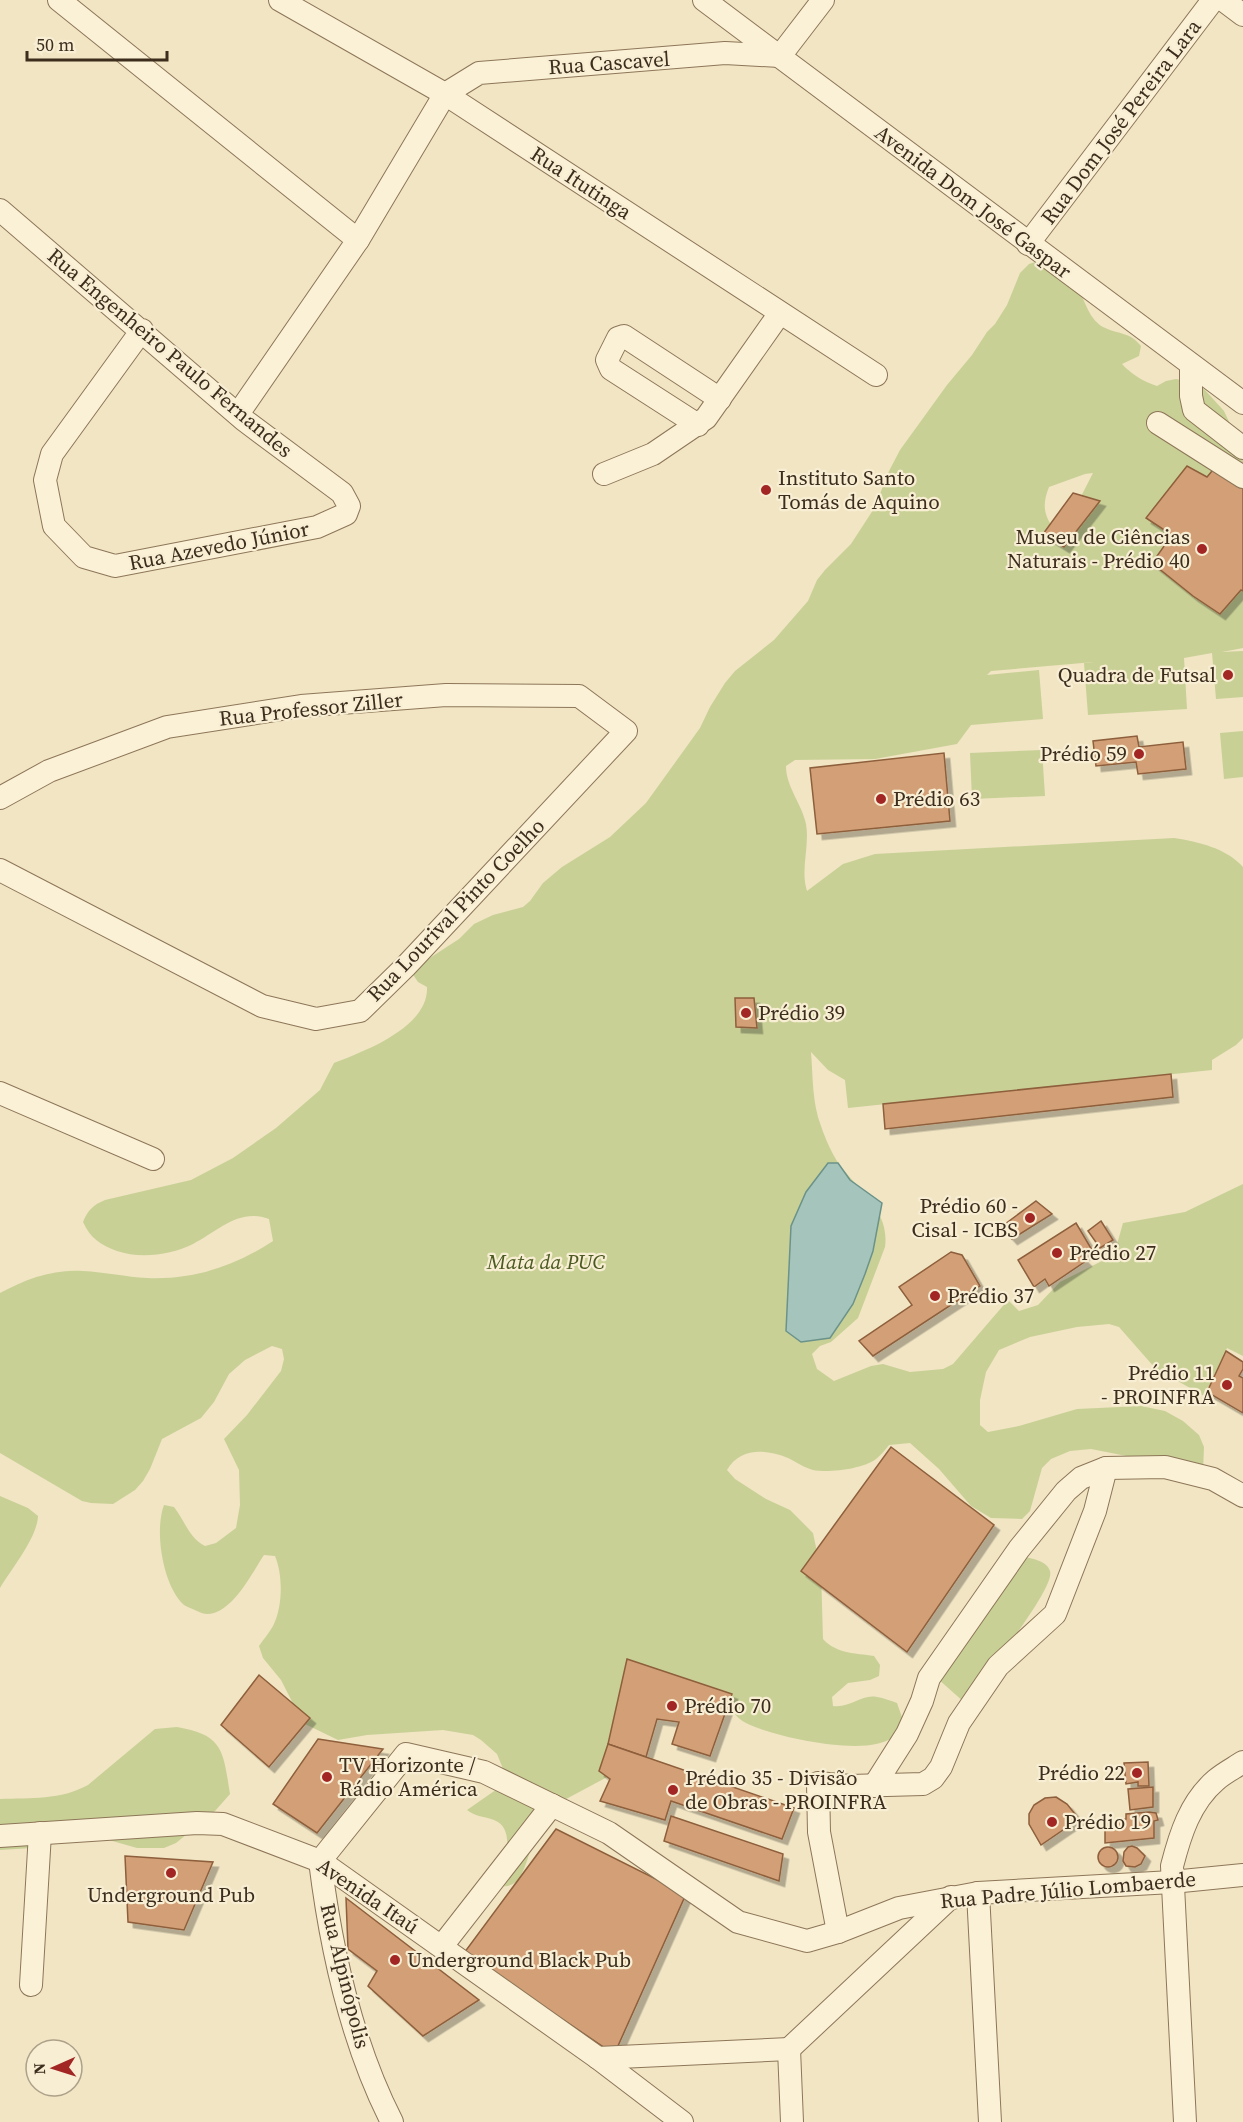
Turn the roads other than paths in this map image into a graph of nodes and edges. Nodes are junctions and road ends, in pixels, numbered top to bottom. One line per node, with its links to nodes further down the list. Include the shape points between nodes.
1 (58, 0): 11 (street)
2 (280, 0): 9 (street, Rua Itutinga)
3 (705, 0): 8 (street, Avenida Dom José Gaspar)
4 (823, 0): 8 (street)
5 (1213, 0): 12 (street, Rua Dom José Pereira Lara)
6 (1223, 0): 7 (street)
7 (1243, 15)
8 (780, 56): 9 (street, Rua Cascavel, via 724,53 479,73); 12 (street, Avenida Dom José Gaspar)
9 (445, 94): 11 (street); 13 (street, Rua Itutinga)
10 (0, 210): 14 (street, Rua Engenheiro Paulo Fernandes)
11 (358, 240): 19 (street)
12 (1028, 244): 15 (street, Avenida Dom José Gaspar)
13 (780, 313): 16 (street, Rua Itutinga); 17 (street)
14 (142, 330): 19 (street, Rua Engenheiro Paulo Fernandes); 25 (street, Rua Azevedo Júnior, via 52,454 45,480 54,526 84,557 115,566 317,527 346,514 349,506)
15 (1191, 365): 18 (street, Avenida Dom José Gaspar); 22 (street, via 1194,410)
16 (876, 375)
17 (720, 399): 21 (street); 21 (street, via 624,336 618,338 607,360 611,369)
18 (1243, 403)
19 (238, 414): 25 (street, Rua Engenheiro Paulo Fernandes)
20 (1158, 423): 24 (street)
21 (698, 425): 23 (street, via 653,454)
22 (1243, 448)
23 (604, 474)
24 (1243, 477)
25 (342, 493)
26 (626, 731): 27 (street, Rua Professor Ziller, via 579,696 446,695 301,706 167,727 50,771); 28 (street, Rua Lourival Pinto Coelho, via 360,1011 316,1019 262,1006)
27 (0, 798)
28 (0, 870)
29 (0, 1093): 30 (street)
30 (153, 1159)
31 (1106, 1468): 32 (street, via 1166,1467 1214,1479); 34 (street, via 1081,1478 1066,1491 1019,1549 929,1678 907,1734); 34 (street, via 1095,1511 1055,1614 998,1666 959,1723 933,1778 923,1784)
32 (1243, 1496)
33 (1243, 1762): 40 (street, via 1202,1795 1181,1831)
34 (874, 1786): 43 (street, via 818,1783 819,1832)
35 (552, 1805): 38 (street, Rua Padre Júlio Lombaerde, via 483,1772 406,1754); 43 (street, Rua Padre Júlio Lombaerde, via 609,1833 738,1922 807,1941); 44 (street)
36 (40, 1833): 37 (street, Avenida Itaú); 38 (street, Avenida Itaú, via 224,1824); 45 (street)
37 (0, 1836)
38 (320, 1861): 44 (street, Avenida Itaú); 48 (street, Rua Alpinópolis, via 326,1915 355,2032)
39 (1243, 1875): 40 (street, Rua Padre Júlio Lombaerde)
40 (1172, 1882): 41 (street, Rua Padre Júlio Lombaerde); 52 (street)
41 (978, 1893): 42 (street, Rua Padre Júlio Lombaerde); 51 (street)
42 (951, 1897): 43 (street, Rua Padre Júlio Lombaerde, via 899,1908); 46 (street)
43 (838, 1932)
44 (442, 1946): 47 (street, Avenida Itaú)
45 (31, 1985)
46 (789, 2049): 47 (street); 50 (street)
47 (598, 2058): 49 (street, Avenida Itaú)
48 (385, 2120)
49 (682, 2122)
50 (792, 2122)
51 (990, 2122)
52 (1185, 2122)

